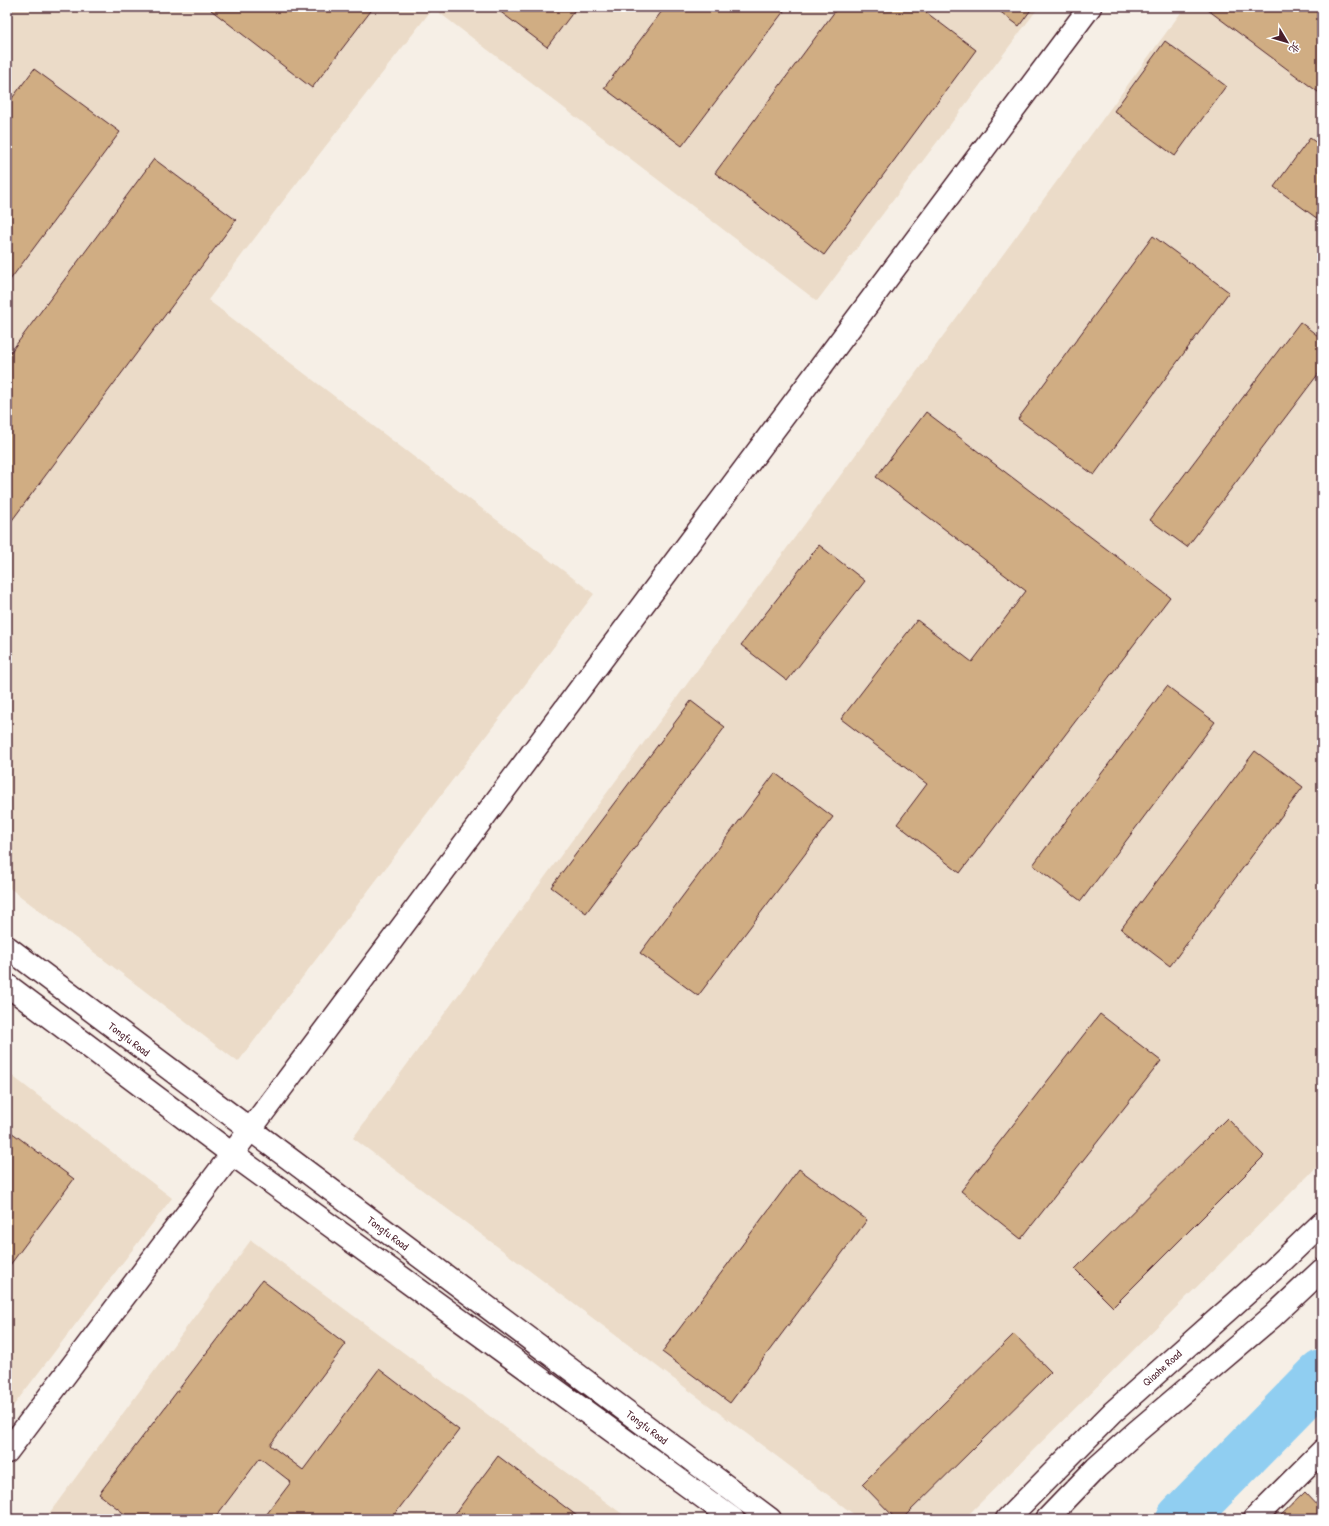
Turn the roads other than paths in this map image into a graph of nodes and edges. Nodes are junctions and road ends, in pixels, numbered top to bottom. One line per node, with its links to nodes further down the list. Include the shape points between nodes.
1 (1090, 7): 4 (street)
2 (7, 947): 4 (street, Tongfu Road)
3 (7, 985): 5 (street)
4 (250, 1130): 5 (street); 11 (street, Tongfu Road)
5 (232, 1154): 9 (street); 10 (street)
6 (1322, 1223): 12 (street, Qiaohe Road, via 1113,1412)
7 (1322, 1270): 13 (street, via 1273,1316 1096,1468)
8 (1322, 1451): 14 (street)
9 (7, 1452)
10 (733, 1519)
11 (770, 1519)
12 (1007, 1519)
13 (1047, 1519)
14 (1254, 1519)

